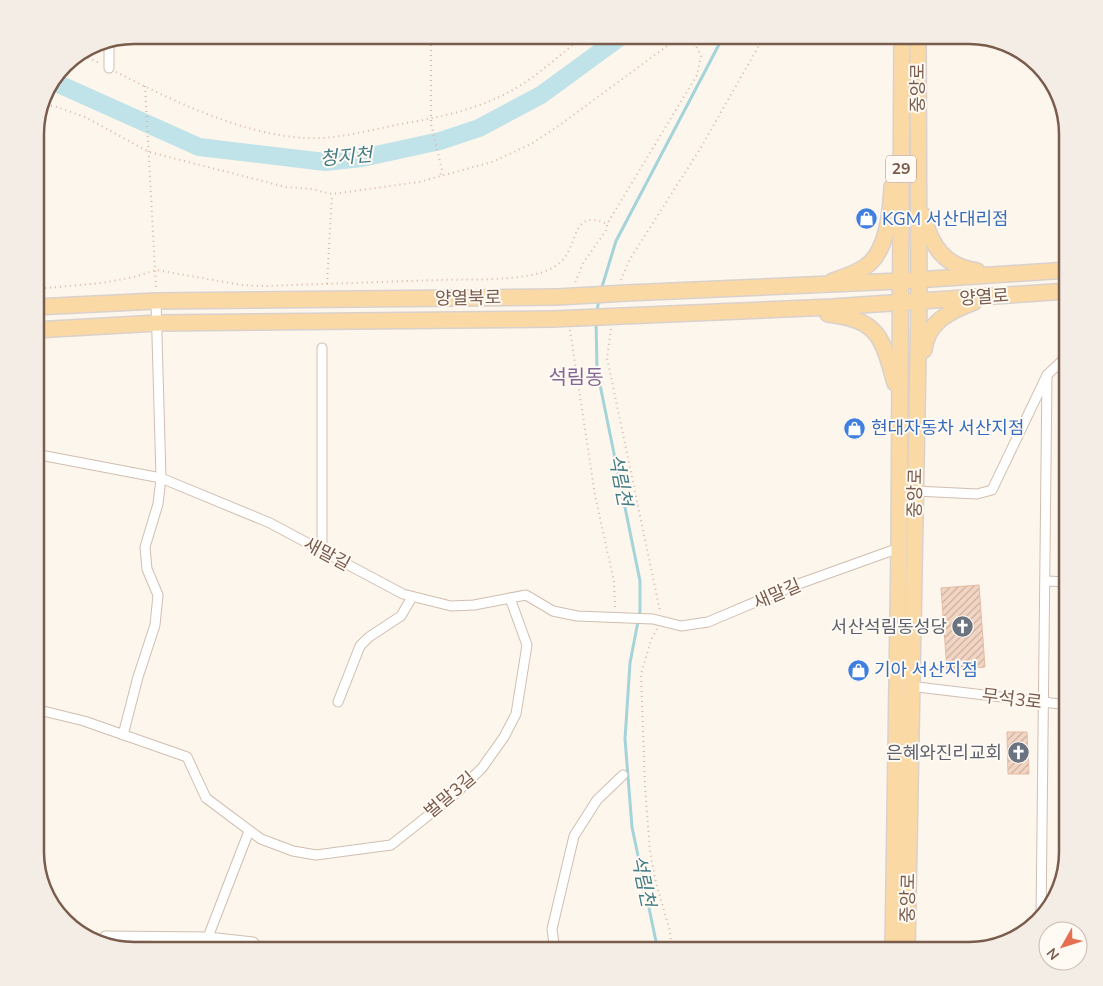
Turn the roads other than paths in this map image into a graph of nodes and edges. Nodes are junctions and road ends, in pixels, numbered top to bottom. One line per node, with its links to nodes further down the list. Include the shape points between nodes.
1 (902, 44): 5 (main road, 중앙로 / 29)
2 (918, 44): 6 (main road, 중앙로 / 29)
3 (109, 48): 4 (street)
4 (109, 68)
5 (901, 176): 10 (main road, 중앙로 / 29); 11 (main road, via 892,181 888,220 876,256 863,268)
6 (918, 199): 8 (main road, via 926,227 938,250 961,268 983,272); 9 (main road, 중앙로 / 29)
7 (1059, 271): 8 (main road, 양열로)
8 (984, 276): 9 (main road, 양열로)
9 (919, 280): 10 (main road, 양열로); 15 (main road, 중앙로 / 29)
10 (900, 282): 11 (main road, 양열북로); 16 (main road, 중앙로 / 29)
11 (821, 285): 14 (main road, 양열북로, bridge, via 624,287 558,297)
12 (1059, 291): 13 (main road, 양열로)
13 (987, 296): 15 (main road, 양열로); 22 (main road, via 935,322 926,336 924,352)
14 (156, 300): 17 (main road, 양열북로); 19 (street)
15 (919, 302): 16 (main road, 양열로); 22 (main road, 중앙로 / 29)
16 (900, 303): 18 (main road, 양열북로); 25 (main road, 중앙로 / 29)
17 (44, 306)
18 (824, 307): 19 (main road, 양열북로, bridge, via 618,320); 25 (main road, via 826,314 852,317 874,331 888,360)
19 (158, 323): 20 (main road, 양열북로); 27 (street)
20 (44, 329)
21 (322, 348): 30 (street)
22 (918, 356): 28 (main road, 중앙로 / 29)
23 (1059, 364): 24 (street)
24 (1047, 375): 28 (street, via 992,490 977,494); 31 (street)
25 (900, 403): 29 (main road, 중앙로 / 29)
26 (44, 456): 27 (street, 새말길)
27 (161, 478): 30 (street, 새말길, via 270,523); 41 (street, via 158,504 145,547 147,569 158,595 155,626)
28 (915, 491): 36 (main road, 중앙로 / 29)
29 (898, 548): 34 (street, 새말길, via 793,586 708,622 681,626 617,616 576,616 553,611 526,595); 35 (main road, 중앙로 / 29)
30 (322, 551): 33 (street, 새말길)
31 (1046, 581): 32 (street); 38 (street)
32 (1059, 582)
33 (412, 597): 34 (street, 새말길, via 451,606); 37 (street, via 401,616 360,646)
34 (510, 598): 43 (street, 벌말3길, via 527,645 516,714 482,768 454,795 391,845 316,856 292,851)
35 (896, 684): 36 (street, 무석3로); 49 (main road, 중앙로 / 29)
36 (912, 686): 38 (street, 무석3로); 50 (main road, 중앙로 / 29)
37 (338, 702)
38 (1044, 702): 39 (street, 무석3로); 44 (street)
39 (1059, 704)
40 (44, 712): 41 (street, 벌말3길, via 84,721)
41 (123, 735): 43 (street, 벌말3길, via 187,757 206,798)
42 (623, 775): 48 (street, via 597,800 574,836 552,929)
43 (249, 831): 46 (street)
44 (1041, 906)
45 (104, 937): 46 (street)
46 (208, 937): 47 (street)
47 (253, 942)
48 (554, 942)
49 (893, 942)
50 (907, 942)

